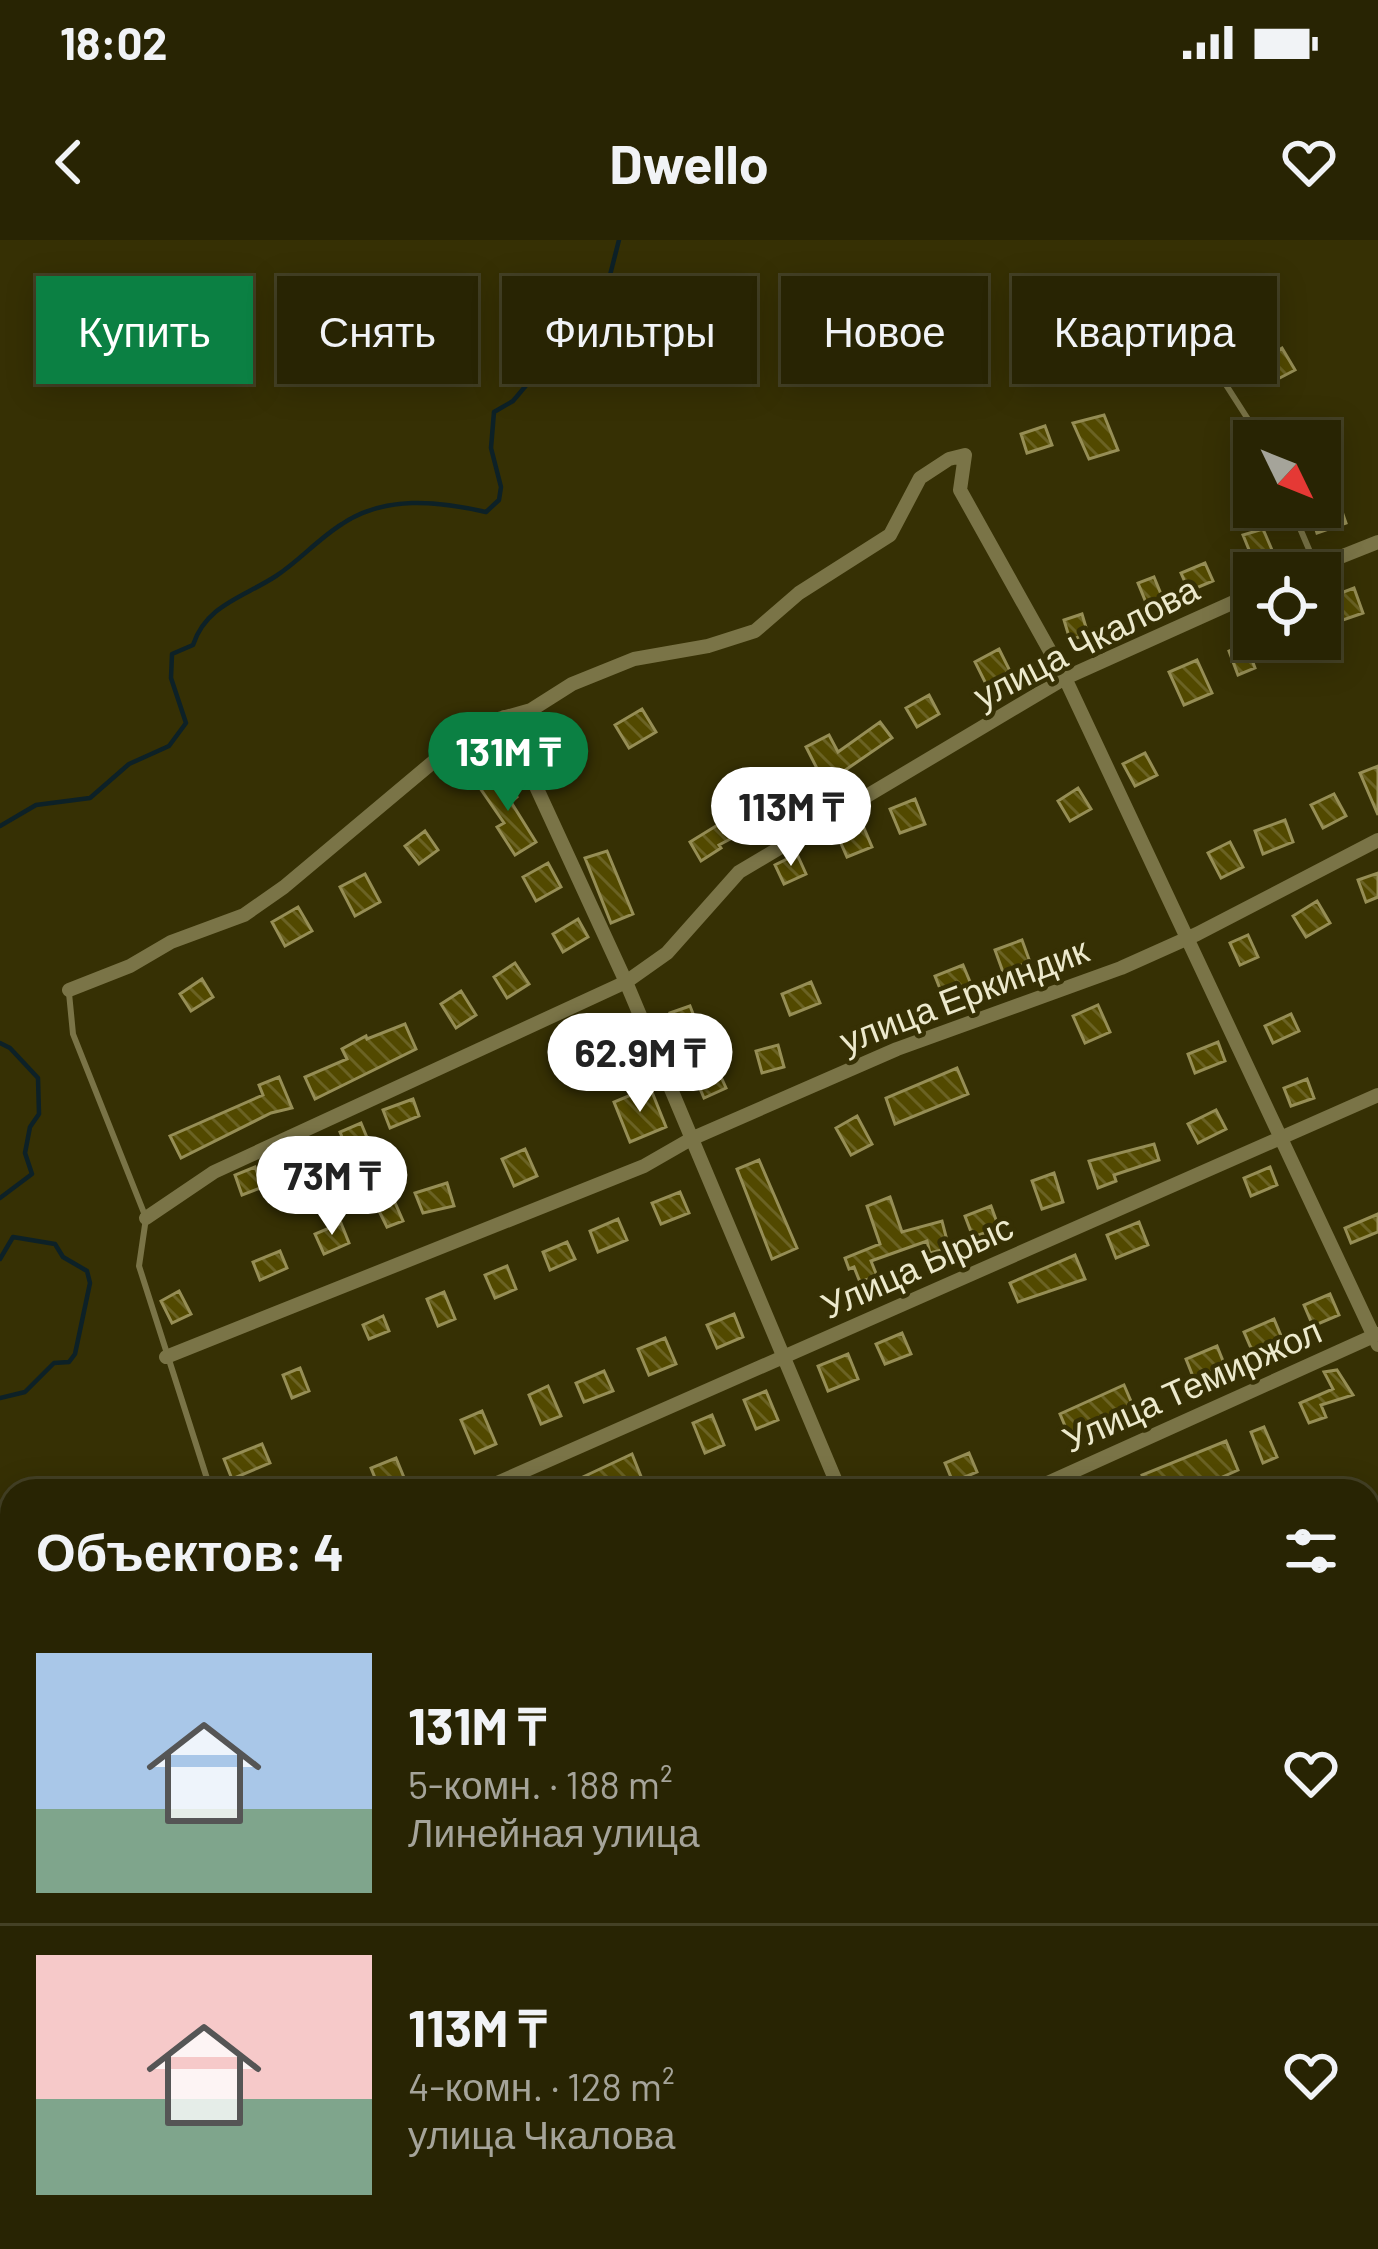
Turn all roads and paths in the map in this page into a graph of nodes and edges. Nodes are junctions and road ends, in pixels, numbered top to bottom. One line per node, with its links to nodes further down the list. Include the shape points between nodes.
1 (1225, 384): 2 (lane)
2 (1248, 420)
3 (1378, 542): 4 (street)
4 (1341, 556)
5 (1233, 602): 6 (street, улица Чкалова)
6 (1065, 678): 7 (street, via 960,490 965,455 920,478 890,536 755,631 634,659); 9 (street); 10 (street, улица Чкалова, via 740,872 667,953)
7 (504, 717): 10 (street); 11 (street, via 445,752 244,915)
8 (1378, 840): 9 (street, улица Еркиндик)
9 (1189, 938): 13 (street, улица Еркиндик, via 897,1049); 14 (street)
10 (626, 982): 13 (street); 15 (street, улица Чкалова, via 214,1172)
11 (68, 990): 15 (lane, via 73,1034)
12 (1378, 1095): 14 (street, Улица Ырыс)
13 (692, 1138): 17 (street, улица Еркиндик, via 644,1166); 18 (street)
14 (1281, 1139): 16 (street); 18 (street, Улица Ырыс)
15 (146, 1218): 17 (lane, via 139,1266)
16 (1376, 1338): 22 (street, Улица Темиржол)
17 (166, 1357): 19 (lane)
18 (783, 1358): 20 (street, Улица Ырыс); 21 (street)
19 (207, 1479)
20 (506, 1479)
21 (835, 1479)
22 (1057, 1479)

